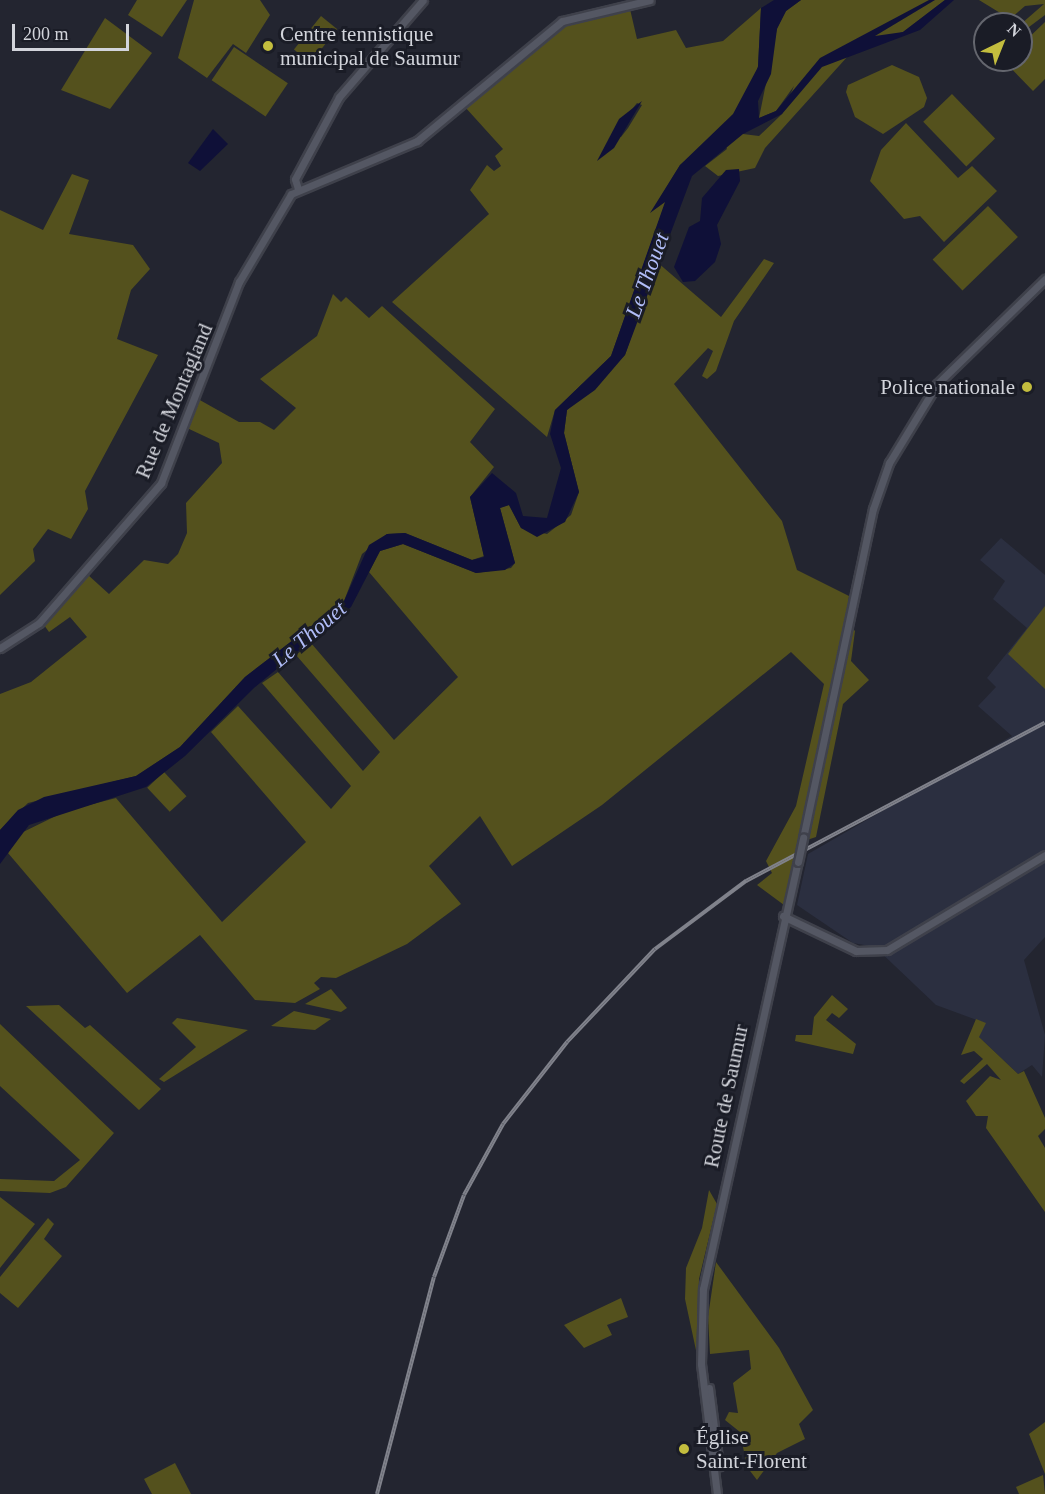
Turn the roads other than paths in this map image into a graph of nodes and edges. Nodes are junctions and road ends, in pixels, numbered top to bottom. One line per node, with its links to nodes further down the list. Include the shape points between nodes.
1 (423, 0): 3 (street, Rue de Montagland, via 339,97 303,163)
2 (650, 0): 3 (street, via 562,21 417,141)
3 (299, 188): 5 (street, Rue de Montagland, via 283,207 239,282 161,483 39,623 17,641)
4 (1045, 279): 7 (street, Route de Saumur, bridge, via 942,380 904,432 876,500)
5 (0, 648)
6 (1045, 855): 7 (street, via 887,950 856,951)
7 (785, 916): 8 (street, Route de Saumur, via 710,1266 702,1339)
8 (720, 1494)

